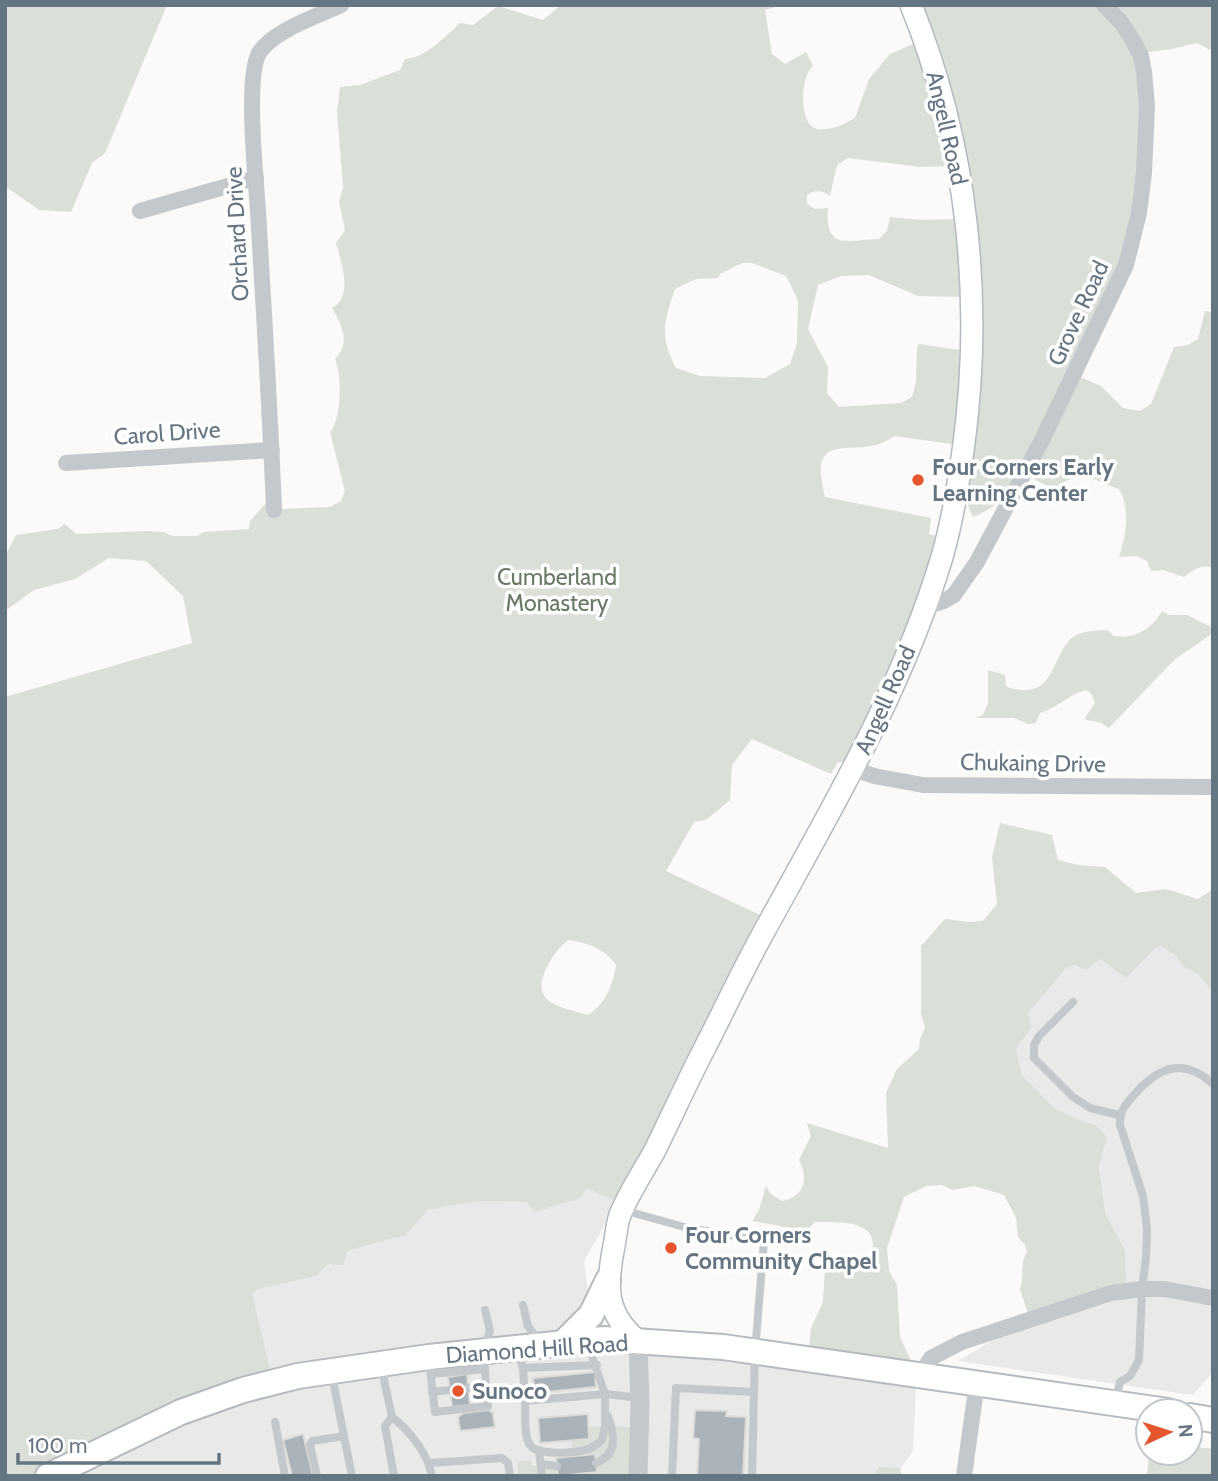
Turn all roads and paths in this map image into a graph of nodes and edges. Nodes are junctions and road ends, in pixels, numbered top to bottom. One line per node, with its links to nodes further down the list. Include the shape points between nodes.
1 (341, 5): 4 (street, Orchard Drive, via 291,29 261,50 254,64)
2 (911, 5): 9 (main road, Angell Road, via 939,83 956,157 972,303 968,416 959,481)
3 (1104, 5): 9 (street, Grove Road, via 1121,22 1141,55 1147,106 1139,213 1126,265 977,562 954,595)
4 (256, 178): 5 (street); 6 (street, Orchard Drive)
5 (141, 211)
6 (272, 450): 7 (street, Carol Drive); 8 (street, Orchard Drive)
7 (66, 463)
8 (274, 510)
9 (927, 606): 10 (main road, Angell Road)
10 (854, 769): 11 (street, Chukaing Drive, via 923,785); 15 (main road, Angell Road, via 758,943)
11 (1213, 787)
12 (1073, 1002): 14 (lane, via 1039,1036 1034,1058 1073,1097 1090,1108)
13 (1213, 1084): 14 (lane, via 1183,1068 1163,1070 1147,1079)
14 (1119, 1115): 17 (lane, via 1143,1196 1147,1229)
15 (623, 1210): 16 (main road, Angell Road); 22 (lane, via 684,1227 764,1241)
16 (608, 1280): 21 (main road, Angell Road, via 613,1311); 24 (main road, via 591,1315)
17 (1142, 1289): 18 (street); 30 (street, via 1111,1293 962,1342 930,1358); 40 (lane, via 1139,1360 1130,1376 1120,1382)
18 (1213, 1298)
19 (523, 1305): 24 (lane, via 527,1326)
20 (485, 1310): 25 (lane, via 490,1331)
21 (638, 1341): 22 (main road, Diamond Hill Road); 24 (main road, Diamond Hill Road, via 604,1339); 38 (street)
22 (755, 1352): 30 (main road, Diamond Hill Road); 36 (lane)
23 (520, 1358): 24 (main road, Diamond Hill Road); 25 (main road, Diamond Hill Road); 39 (lane)
24 (559, 1359): 27 (lane); 27 (lane, via 580,1370)
25 (484, 1360): 28 (main road, Diamond Hill Road); 32 (lane)
26 (381, 1363): 28 (main road, Diamond Hill Road); 29 (main road, Diamond Hill Road); 43 (lane)
27 (597, 1365): 37 (lane)
28 (430, 1366): 35 (lane)
29 (331, 1370): 45 (lane); 51 (main road, Diamond Hill Road, via 243,1390 181,1412)
30 (921, 1374): 31 (main road, Diamond Hill Road)
31 (977, 1382): 40 (main road, Diamond Hill Road); 62 (street)
32 (486, 1386): 33 (lane); 35 (lane, via 488,1406 435,1412)
33 (468, 1388)
34 (450, 1390): 35 (lane)
35 (432, 1392)
36 (754, 1392): 60 (lane, via 676,1388); 61 (lane)
37 (605, 1395): 38 (lane); 39 (lane, via 581,1392); 42 (lane)
38 (640, 1398): 59 (street)
39 (525, 1401): 46 (lane, via 530,1446)
40 (1114, 1402): 41 (main road, Diamond Hill Road)
41 (1134, 1405)
42 (605, 1409): 46 (lane, via 602,1440 590,1449); 48 (lane, via 613,1447 607,1458)
43 (392, 1417): 47 (lane, via 404,1426); 55 (lane, via 385,1426)
44 (275, 1422): 52 (lane)
45 (344, 1436): 53 (lane, via 312,1441); 54 (lane)
46 (539, 1450): 49 (lane)
47 (430, 1463): 56 (lane); 57 (lane, via 502,1458 509,1463)
48 (596, 1463)
49 (541, 1464): 50 (lane); 58 (lane)
50 (557, 1466)
51 (47, 1476)
52 (285, 1476)
53 (317, 1476)
54 (352, 1476)
55 (394, 1476)
56 (432, 1476)
57 (510, 1476)
58 (542, 1476)
59 (638, 1476)
60 (672, 1476)
61 (752, 1476)
62 (964, 1476)

